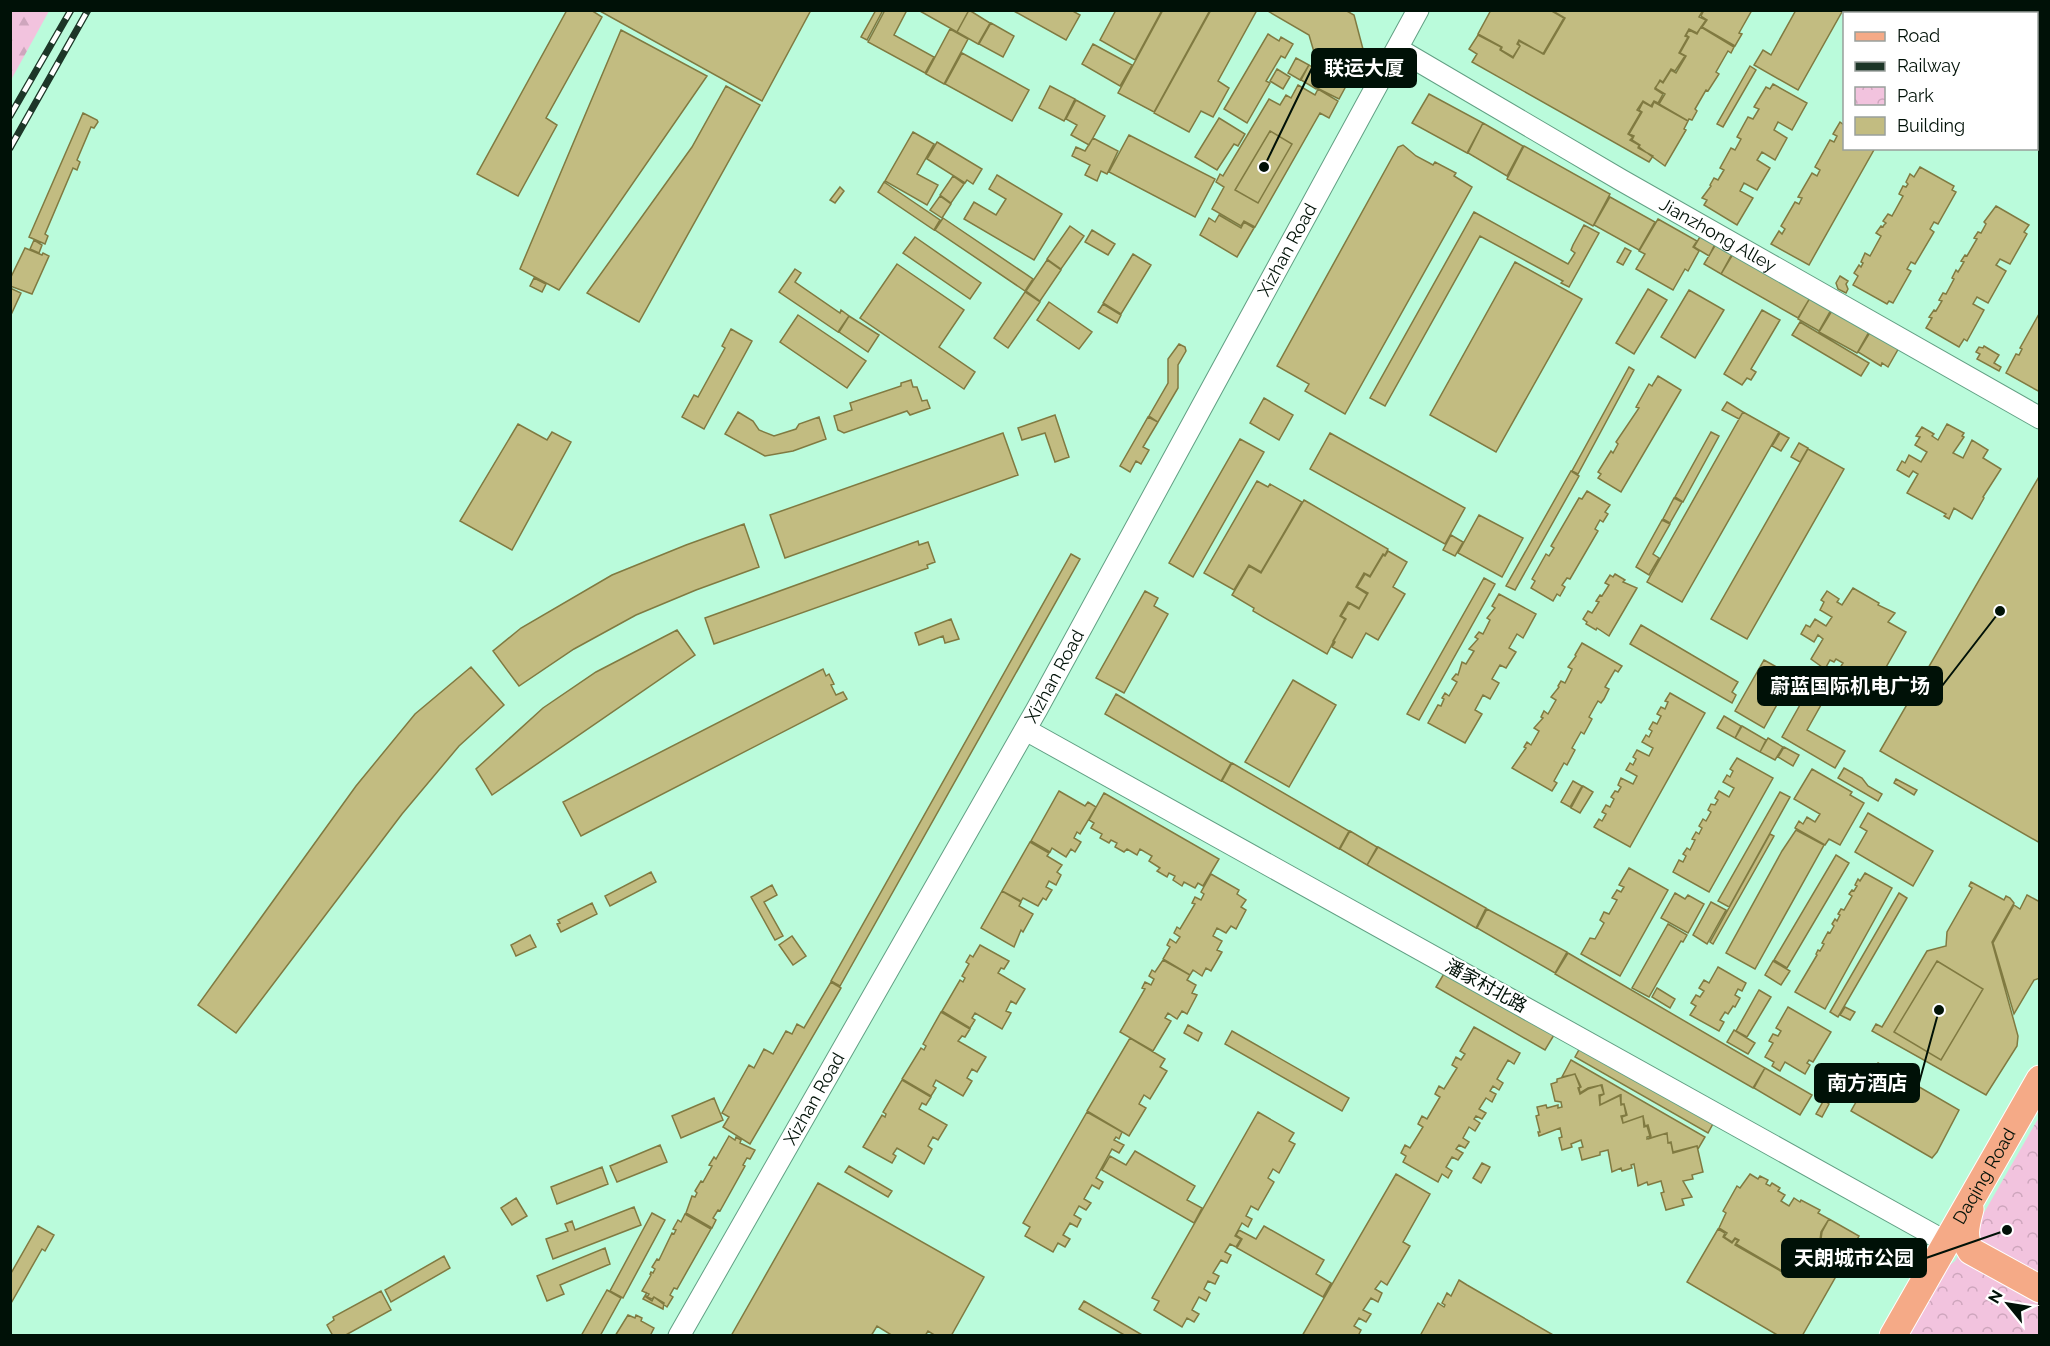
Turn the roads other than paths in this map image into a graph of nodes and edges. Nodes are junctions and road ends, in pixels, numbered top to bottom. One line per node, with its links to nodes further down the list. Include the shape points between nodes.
1 (1410, 13): 2 (street, Xizhan Road)
2 (1398, 49): 3 (street, Jianzhong Alley); 4 (street, Xizhan Road)
3 (2040, 418)
4 (1026, 730): 7 (street, 潘家村北路); 11 (street, Xizhan Road)
5 (2040, 1078): 6 (main road, Daqing Road)
6 (1974, 1194): 7 (main road, Daqing Road); 9 (main road, via 1965,1226 1966,1244 1971,1251)
7 (1946, 1242): 8 (main road, Daqing Road)
8 (1930, 1272): 10 (main road, via 1955,1261); 12 (main road, Daqing Road)
9 (2040, 1289)
10 (2040, 1309)
11 (679, 1335)
12 (1893, 1335)

